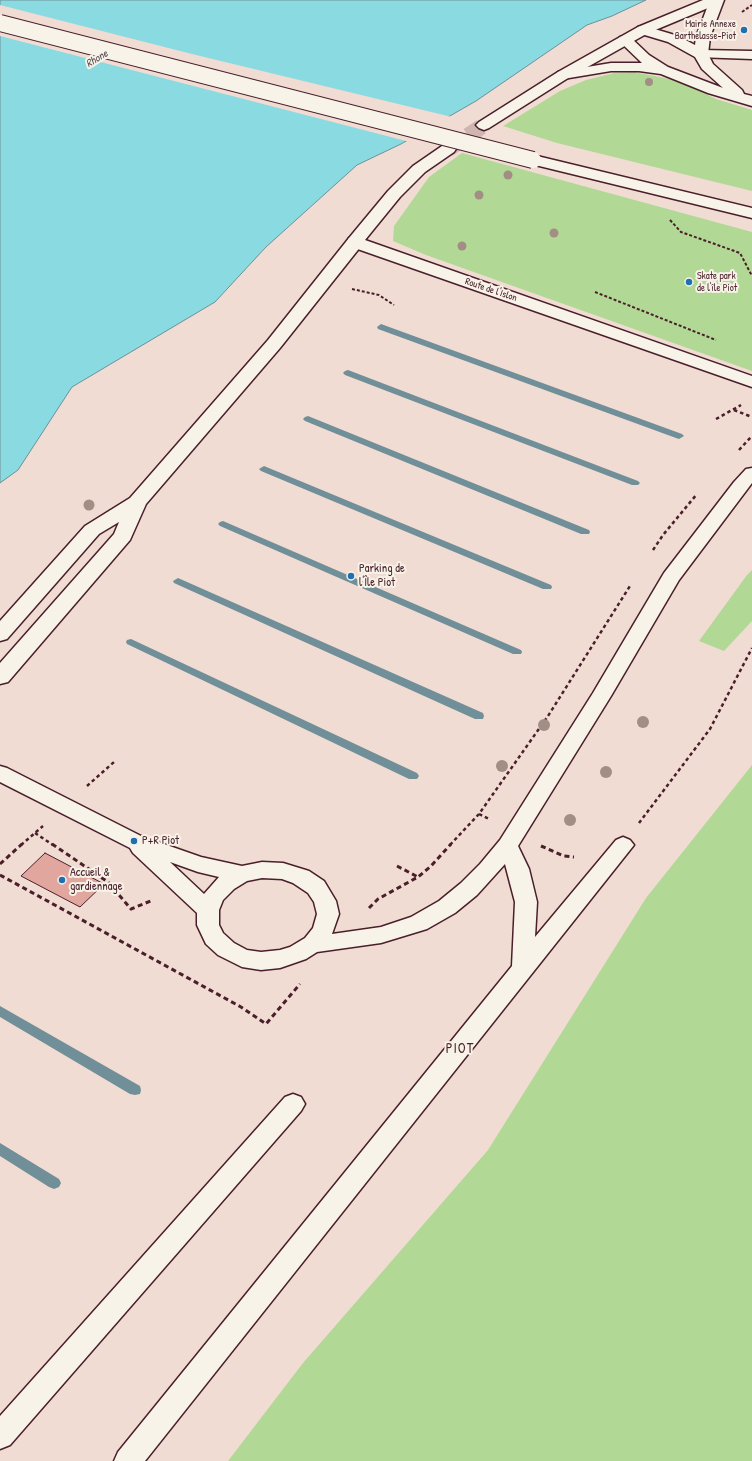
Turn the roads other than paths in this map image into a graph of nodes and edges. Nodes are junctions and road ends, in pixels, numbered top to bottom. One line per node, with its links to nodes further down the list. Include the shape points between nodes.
1 (716, 0): 3 (street); 5 (street, via 702,37)
2 (0, 23): 12 (street, bridge, via 533,160)
3 (644, 30): 4 (street); 5 (street, via 673,40)
4 (625, 40): 7 (street, via 644,58); 8 (street)
5 (701, 54): 6 (lane); 9 (street, via 707,66)
6 (752, 55)
7 (663, 70): 8 (street, via 611,67); 9 (street, via 713,90)
8 (563, 75): 10 (street)
9 (747, 100)
10 (484, 125)
11 (448, 148): 13 (street, via 419,170 394,194)
12 (752, 213)
13 (355, 242): 14 (street, Route de l'Islon); 16 (street, via 274,344)
14 (752, 382)
15 (752, 473): 22 (lane, via 671,577 601,696)
16 (137, 502): 17 (street, via 92,530); 18 (street, via 123,536)
17 (0, 634)
18 (0, 677)
19 (0, 774): 20 (lane)
20 (134, 841): 23 (lane, via 198,864); 24 (lane)
21 (623, 845): 26 (lane)
22 (507, 846): 25 (lane, via 469,890 447,907 419,923 381,935); 26 (lane, via 518,869 526,902)
23 (242, 874): 24 (lane, via 226,883 214,896); 25 (lane, via 262,870 283,871 301,877 316,888 325,901 328,914 323,931)
24 (208, 910): 25 (lane, via 208,925 214,938 226,950 242,958 261,961 280,959)
25 (313, 944)
26 (523, 968): 29 (lane)
27 (294, 1104): 28 (lane)
28 (0, 1436)
29 (128, 1461)

